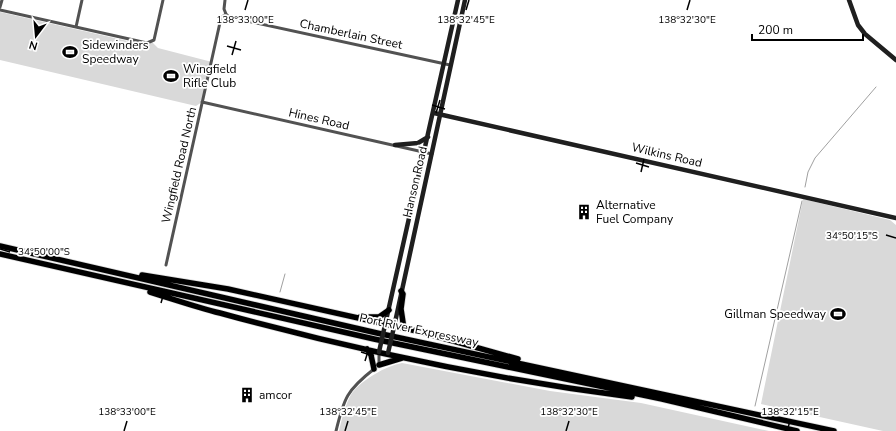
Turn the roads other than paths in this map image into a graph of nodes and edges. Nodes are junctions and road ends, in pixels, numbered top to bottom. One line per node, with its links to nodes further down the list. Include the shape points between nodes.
1 (2, 0): 8 (street)
2 (82, 0): 10 (street)
3 (163, 0): 10 (street, via 152,42)
4 (226, 0): 9 (street, Wingfield Road North)
5 (458, 0): 12 (main road, Hanson Road)
6 (465, 0): 13 (main road, Hanson Road)
7 (849, 0): 11 (main road, via 858,25 865,34)
8 (0, 8): 10 (street)
9 (226, 14): 12 (street, Chamberlain Street, via 229,17); 14 (street, Wingfield Road North, via 221,18)
10 (76, 27)
11 (896, 60)
12 (444, 64): 13 (street, Chamberlain Street); 15 (main road, Hanson Road)
13 (450, 65): 16 (main road, Hanson Road)
14 (202, 102): 18 (street, Hines Road); 24 (street, Wingfield Road North)
15 (434, 112): 16 (main road, Wilkins Road); 17 (main road, Hanson Road)
16 (440, 114): 20 (main road, Hanson Road); 21 (main road, Wilkins Road)
17 (428, 137): 18 (main road, via 418,143); 19 (main road, Hanson Road)
18 (395, 145): 19 (street, Hines Road)
19 (425, 152): 20 (street, Hines Road); 28 (main road, Hanson Road)
20 (432, 154): 27 (main road, Hanson Road)
21 (896, 218)
22 (0, 246): 25 (highway, Port River Expressway)
23 (0, 254): 26 (highway, Port River Expressway)
24 (166, 265)
25 (98, 268): 29 (highway, via 228,289); 37 (highway, Port River Expressway, via 377,333)
26 (90, 274): 33 (highway, via 219,313); 39 (highway, Port River Expressway, via 374,339)
27 (401, 291): 31 (main road, Hanson Road); 32 (highway)
28 (389, 310): 29 (highway, via 379,316); 30 (main road, Hanson Road)
29 (351, 318): 30 (highway)
30 (385, 325): 31 (highway); 34 (main road, Hanson Road, bridge)
31 (394, 327): 32 (highway); 35 (main road, Hanson Road, bridge)
32 (404, 329): 37 (highway, via 445,338 525,361)
33 (367, 349): 34 (highway); 38 (highway)
34 (379, 352): 35 (highway); 38 (street, Hanson Road)
35 (388, 354): 36 (highway); 38 (street, Hanson Road)
36 (404, 357): 38 (highway); 39 (highway, via 516,381)
37 (534, 366): 42 (highway, Port River Expressway)
38 (377, 367): 40 (street, Hanson Road, via 348,393)
39 (662, 399): 41 (highway, Port River Expressway)
40 (336, 431)
41 (797, 431)
42 (834, 431)

